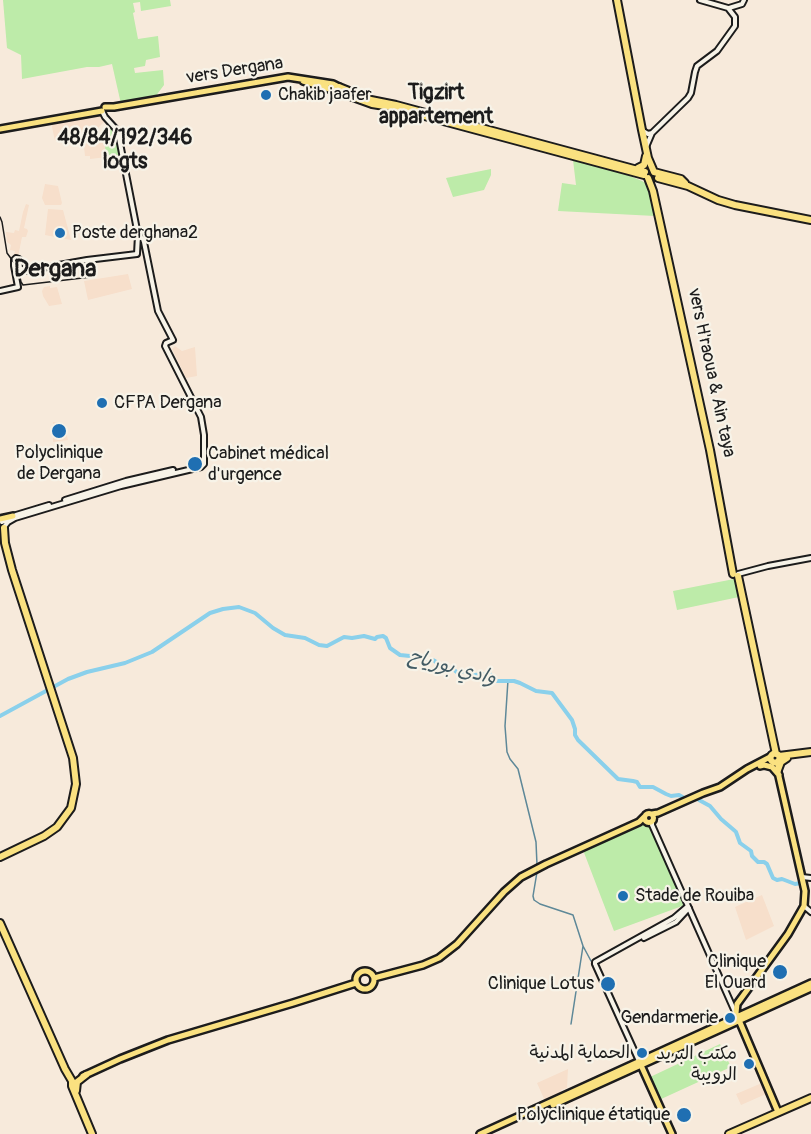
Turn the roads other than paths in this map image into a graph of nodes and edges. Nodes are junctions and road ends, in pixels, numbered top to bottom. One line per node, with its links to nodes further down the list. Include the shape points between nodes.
1 (616, 0): 8 (highway); 11 (highway)
2 (700, 0): 4 (street)
3 (744, 0): 4 (street)
4 (728, 8): 9 (street, via 736,20 734,29 717,51 697,66 686,101)
5 (337, 89): 6 (main road, vers Dergana, via 284,77); 12 (highway, vers Dergana)
6 (104, 110): 7 (main road, vers Dergana); 17 (street, via 118,134)
7 (0, 128)
8 (642, 130): 9 (street); 10 (highway)
9 (652, 133): 10 (street)
10 (646, 148): 11 (highway)
11 (648, 159): 13 (highway); 14 (highway); 14 (highway, via 656,170)
12 (609, 164): 13 (highway); 14 (highway, vers Dergana)
13 (635, 171): 14 (highway); 15 (highway)
14 (653, 175): 15 (highway); 15 (highway, via 662,182); 16 (highway, via 687,184 735,205)
15 (655, 193): 23 (highway)
16 (811, 218)
17 (138, 235): 18 (street, via 137,254 25,271 16,258 18,287); 19 (street, via 143,238 158,311 173,340 165,345 200,413 204,464)
18 (0, 290)
19 (127, 483): 20 (street); 21 (street)
20 (13, 516): 21 (main road)
21 (1, 525): 31 (highway, via 7,558 75,766 76,784 67,816 50,832)
22 (811, 558): 23 (street)
23 (736, 575): 25 (highway)
24 (811, 753): 26 (highway)
25 (774, 756): 26 (highway); 26 (highway); 27 (main road); 28 (main road); 29 (main road)
26 (787, 756): 28 (highway)
27 (760, 766): 28 (main road, via 772,767); 29 (main road, via 726,787)
28 (779, 773): 32 (main road)
29 (702, 794): 30 (main road)
30 (650, 819): 35 (street); 39 (main road, via 532,870 504,892 443,955 423,965)
31 (0, 855)
32 (802, 877): 33 (street); 34 (main road)
33 (811, 878)
34 (804, 906): 36 (street); 42 (main road, via 737,1004)
35 (688, 907): 42 (street); 43 (street, via 676,922 595,964)
36 (811, 912)
37 (0, 923): 44 (highway)
38 (0, 929): 46 (highway)
39 (374, 978): 40 (main road, via 369,988); 40 (main road, via 369,972 362,972)
40 (357, 983): 45 (main road, via 168,1040)
41 (811, 986): 42 (main road)
42 (737, 1017): 43 (main road); 49 (main road)
43 (640, 1063): 51 (main road); 52 (main road); 53 (main road)
44 (66, 1071): 45 (highway, via 75,1076); 46 (highway)
45 (86, 1075): 46 (main road); 47 (highway, via 76,1083)
46 (70, 1082): 47 (highway); 50 (highway)
47 (77, 1097): 50 (highway)
48 (811, 1098): 49 (highway)
49 (778, 1112): 54 (highway)
50 (91, 1134)
51 (480, 1134)
52 (488, 1134)
53 (672, 1134)
54 (729, 1134)

